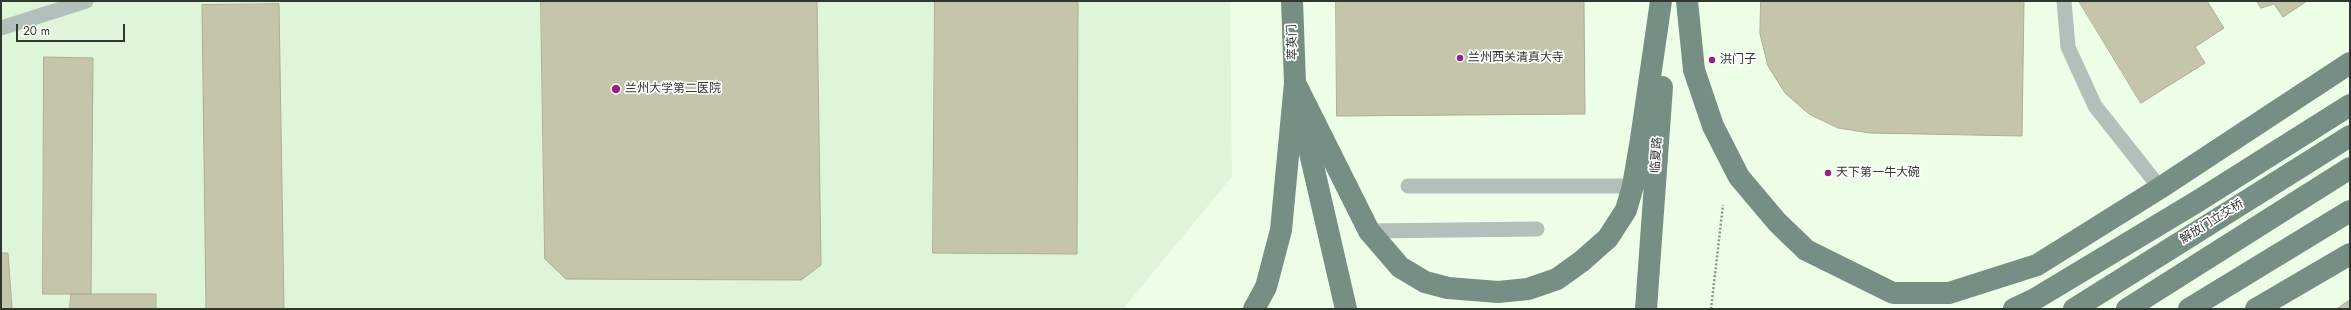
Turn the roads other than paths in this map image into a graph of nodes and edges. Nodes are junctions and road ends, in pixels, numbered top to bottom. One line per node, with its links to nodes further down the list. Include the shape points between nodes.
1 (86, 1): 7 (lane)
2 (1292, 1): 9 (main road, 萃英门)
3 (1661, 1): 14 (main road)
4 (1668, 1): 22 (main road, 临夏路)
5 (1687, 1): 15 (main road, via 1694,70 1713,126 1739,177 1777,222 1806,250 1892,293 1949,293 2038,265)
6 (2064, 1): 15 (lane, via 2068,47 2095,106)
7 (1, 28)
8 (2350, 63): 15 (main road)
9 (1295, 83): 18 (main road); 20 (main road, via 1281,230 1266,287); 21 (main road)
10 (2350, 105): 23 (main road, via 2198,201 2035,299)
11 (2350, 136): 24 (main road, 解放门立交桥)
12 (2350, 168): 25 (main road)
13 (1408, 186): 14 (lane)
14 (1633, 186): 18 (main road, via 1626,210 1608,238 1557,279 1528,289 1474,292 1425,282 1400,267)
15 (2160, 188)
16 (2350, 211): 26 (main road)
17 (1537, 228): 18 (lane)
18 (1369, 232)
19 (2350, 254): 27 (main road)
20 (1254, 309)
21 (1346, 309)
22 (1646, 309)
23 (2014, 309)
24 (2074, 309)
25 (2127, 309)
26 (2189, 309)
27 (2256, 309)

